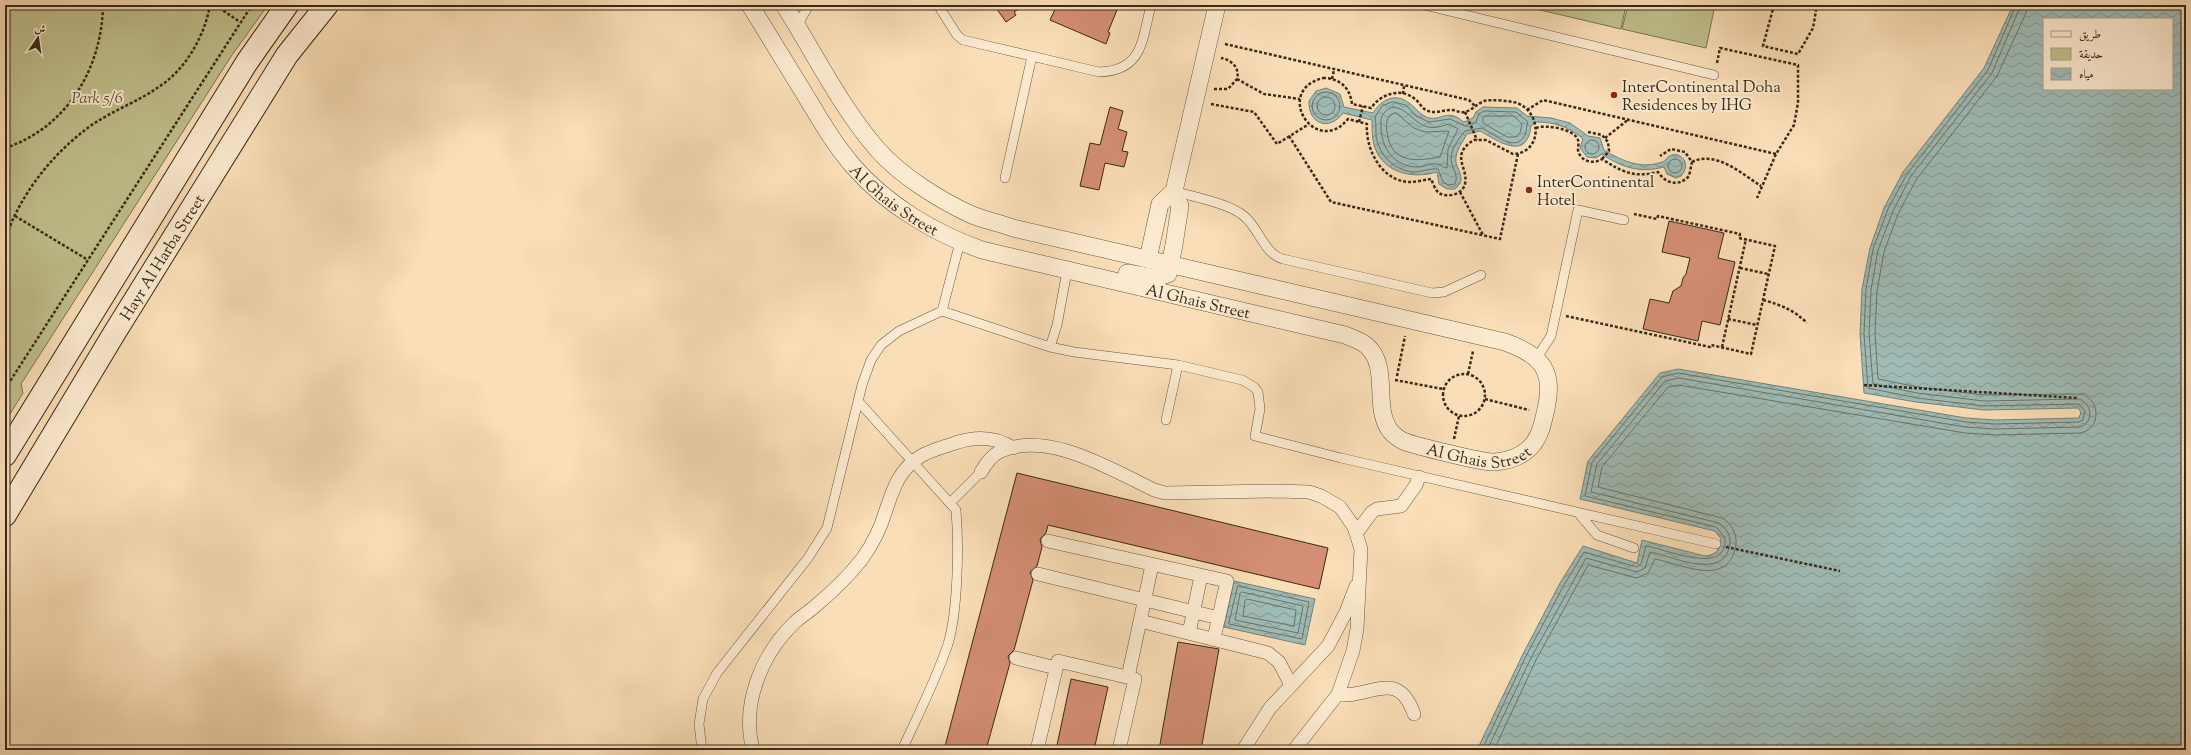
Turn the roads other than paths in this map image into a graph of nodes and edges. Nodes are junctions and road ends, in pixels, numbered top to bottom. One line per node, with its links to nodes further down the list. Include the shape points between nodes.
1 (287, 5): 29 (main road, Hayr Al Harba Street, via 243,68)
2 (327, 5): 33 (main road, Hayr Al Harba Street, via 287,55 115,332)
3 (750, 5): 16 (street, Al Ghais Street, via 832,139 854,167 890,200 928,226)
4 (784, 5): 10 (street, Al Ghais Street)
5 (809, 5): 10 (lane)
6 (938, 5): 11 (lane, via 963,40)
7 (1151, 5): 11 (lane, via 1135,59 1114,72 1099,72)
8 (1217, 5): 14 (street)
9 (1424, 5): 12 (lane)
10 (798, 26): 17 (street, Al Ghais Street, via 857,124 879,151 911,179 972,215 1013,228)
11 (1032, 56): 13 (lane)
12 (1714, 76)
13 (1005, 178)
14 (1174, 191): 17 (street, via 1160,204); 18 (street, via 1180,206); 20 (lane, via 1211,202 1244,216 1273,254 1283,259 1432,293 1444,292)
15 (1626, 216): 24 (lane, via 1578,210 1552,336)
16 (960, 242): 19 (street, Al Ghais Street); 22 (lane)
17 (1148, 259): 18 (street, Al Ghais Street)
18 (1171, 264): 21 (street, via 1168,274 1162,277 1116,272); 24 (street, Al Ghais Street, via 1477,336 1520,348)
19 (1067, 271): 21 (street, Al Ghais Street); 23 (lane, via 1058,325)
20 (1480, 275)
21 (1100, 278): 24 (street, Al Ghais Street, via 1346,335 1366,345 1388,381 1382,411 1389,430 1402,440 1492,463 1510,460 1530,449 1540,435 1549,393 1549,380)
22 (942, 311): 23 (lane); 26 (lane, via 899,331 881,345 871,360)
23 (1050, 347): 25 (lane)
24 (1536, 359)
25 (1178, 365): 27 (lane); 32 (lane, via 1230,376 1254,387 1258,392 1260,409 1255,436)
26 (858, 400): 30 (lane); 57 (lane, via 827,528 808,558 717,673 703,699 699,724)
27 (1166, 420)
28 (1013, 448): 30 (street, via 1002,441 981,438 958,442); 31 (street, via 998,452); 37 (street, via 1031,445 1083,456 1165,493 1309,492 1340,507)
29 (5, 455)
30 (913, 461): 34 (lane); 58 (street, via 896,481 880,528 862,558 832,592 783,634 770,653 750,707 748,724)
31 (981, 472): 34 (lane)
32 (1419, 477): 36 (lane); 37 (street, via 1401,506 1377,509)
33 (12, 489): 35 (main road, Hayr Al Harba Street)
34 (951, 502): 59 (lane, via 956,510 958,532 954,608 948,643)
35 (5, 515)
36 (1580, 515): 39 (lane); 40 (lane, via 1598,535)
37 (1356, 532): 43 (street, via 1361,549)
38 (1048, 540): 41 (street)
39 (1716, 544)
40 (1634, 548)
41 (1152, 565): 44 (street); 45 (street)
42 (1038, 574): 45 (street)
43 (1360, 575): 54 (street, via 1346,612 1328,646); 55 (street, via 1353,651)
44 (1201, 576): 46 (street); 47 (street, via 1227,582)
45 (1145, 600): 46 (street); 48 (street)
46 (1193, 611): 47 (street); 49 (street)
47 (1219, 618): 50 (street)
48 (1140, 621): 49 (street); 53 (street)
49 (1189, 633): 50 (street)
50 (1214, 638): 54 (street, via 1268,653 1279,662)
51 (1016, 658): 52 (street)
52 (1056, 668): 53 (street, via 1058,661); 60 (street)
53 (1128, 677): 61 (street, via 1135,679)
54 (1291, 685): 62 (street, via 1270,708)
55 (1338, 694): 56 (street, via 1357,695 1383,687 1392,688 1406,698); 63 (street)
56 (1414, 714)
57 (702, 750)
58 (753, 750)
59 (902, 750)
60 (1037, 750)
61 (1119, 750)
62 (1243, 750)
63 (1294, 750)

